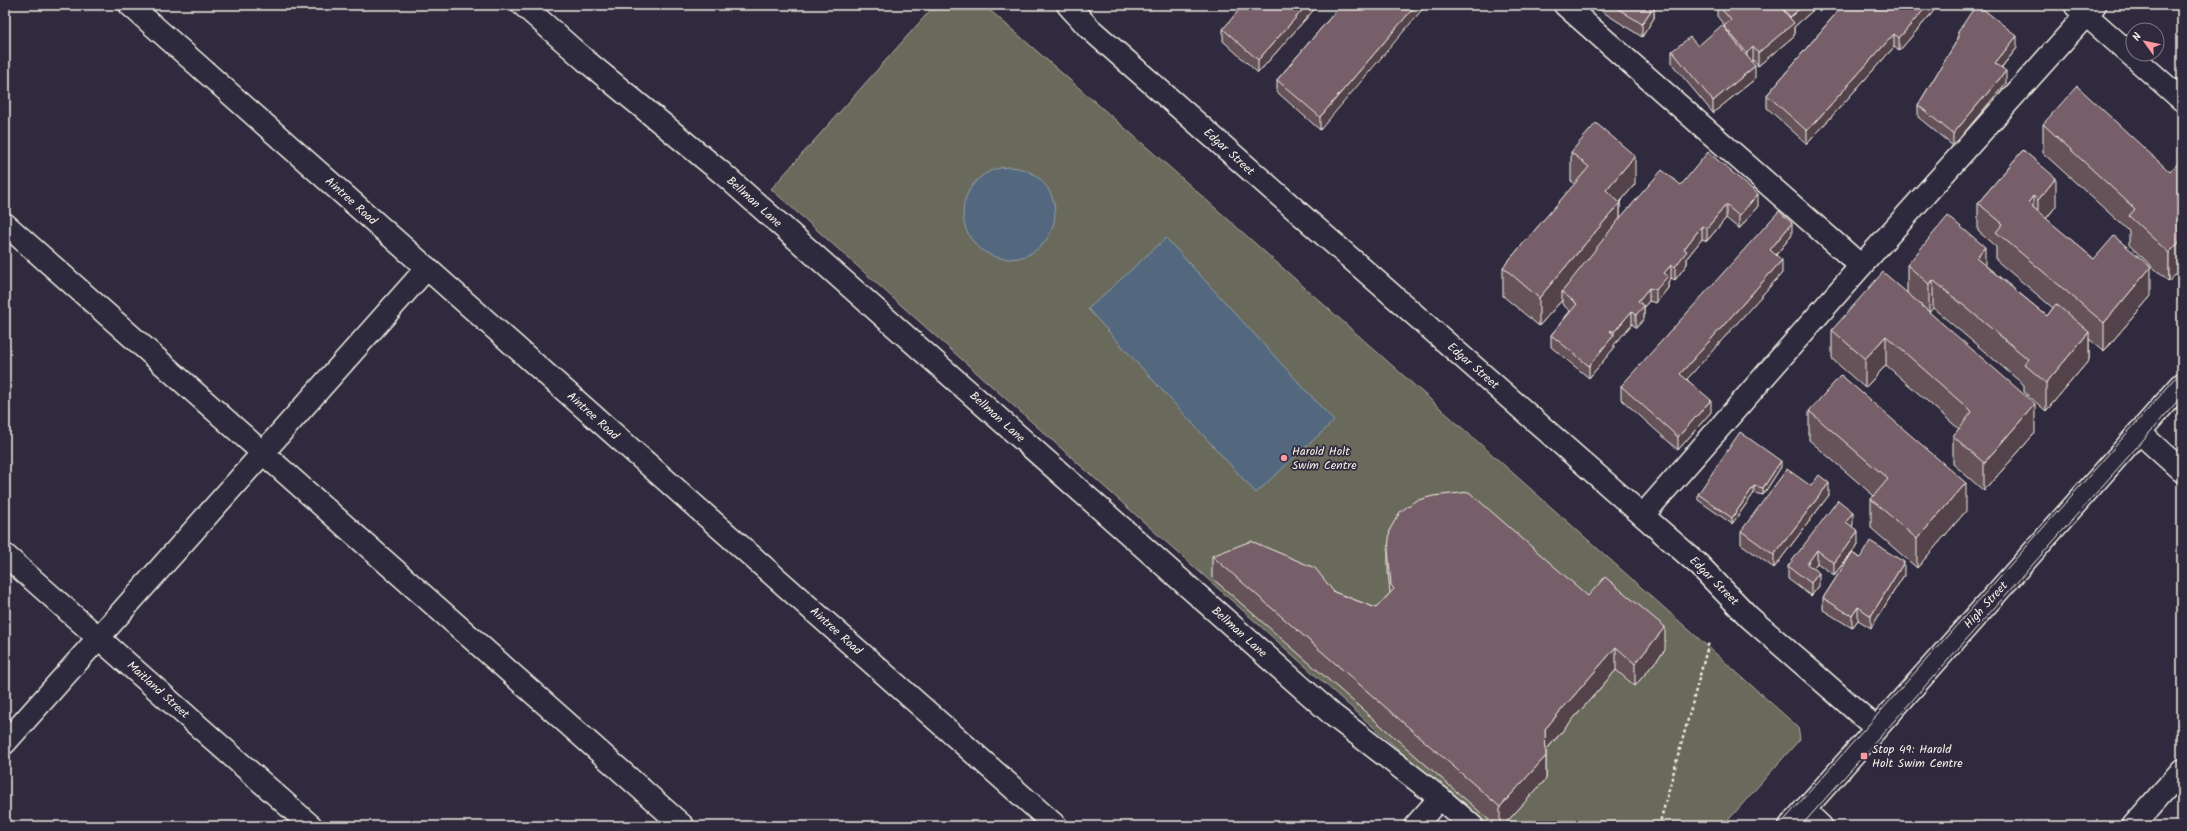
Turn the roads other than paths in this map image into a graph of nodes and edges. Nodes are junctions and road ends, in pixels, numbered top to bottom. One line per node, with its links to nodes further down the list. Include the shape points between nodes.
1 (130, 5): 9 (street, Aintree Road)
2 (523, 5): 20 (street, Bellman Lane, via 585,60 722,173 1334,716)
3 (1068, 5): 14 (street, Edgar Street, via 1089,28)
4 (1565, 5): 8 (street)
5 (2086, 8): 6 (street); 8 (street)
6 (2182, 100)
7 (5, 224): 12 (street)
8 (1861, 266): 14 (street)
9 (427, 268): 12 (street); 24 (street, Aintree Road)
10 (2182, 384): 11 (street, High Street)
11 (2139, 432): 13 (street); 17 (street, High Street)
12 (263, 454): 16 (street); 23 (street)
13 (2182, 471)
14 (1643, 515): 17 (street, Edgar Street, via 1700,565 1750,616)
15 (5, 555): 16 (street, Maitland Street)
16 (99, 638): 18 (street); 22 (street, Maitland Street)
17 (1876, 728): 21 (street, High Street)
18 (5, 744)
19 (2182, 770): 28 (street)
20 (1440, 798): 25 (street); 26 (street, Bellman Lane)
21 (1797, 818): 27 (street)
22 (311, 826)
23 (683, 826)
24 (1056, 826)
25 (1415, 826)
26 (1472, 826)
27 (1821, 826)
28 (2132, 826)

